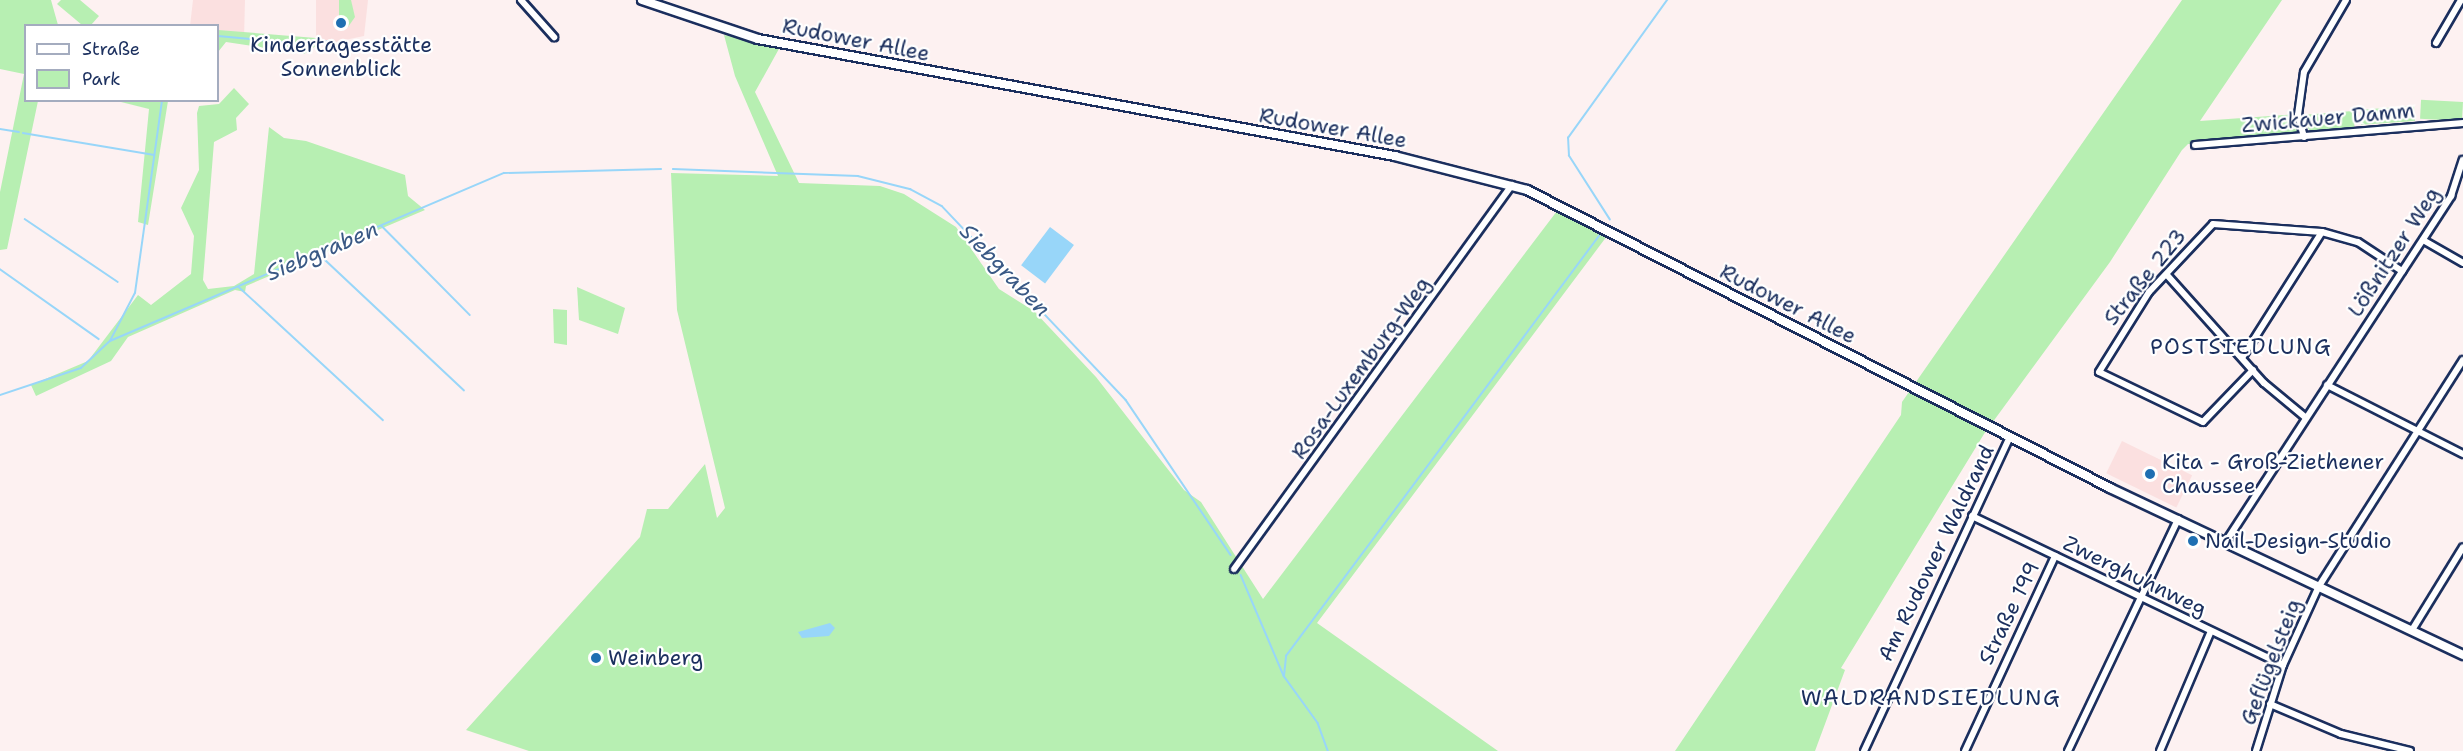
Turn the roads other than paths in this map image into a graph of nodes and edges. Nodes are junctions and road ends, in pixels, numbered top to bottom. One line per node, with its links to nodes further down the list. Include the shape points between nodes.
1 (521, 0): 5 (street)
2 (642, 0): 11 (street, Rudower Allee, via 766,41 1384,154)
3 (2346, 0): 8 (street, via 2304,72 2298,115)
4 (2461, 0): 6 (street)
5 (554, 37)
6 (2436, 43)
7 (2463, 123): 8 (street, Zwickauer Damm)
8 (2304, 137): 9 (street, Zwickauer Damm)
9 (2195, 145)
10 (2463, 160): 13 (street, Lößnitzer Weg, via 2451,196)
11 (1512, 185): 23 (street, Rudower Allee); 30 (street, Rosa-Luxemburg-Weg)
12 (2322, 232): 15 (street, Straße 223, via 2358,242); 16 (street, Straße 223, via 2213,224); 17 (street)
13 (2423, 240): 14 (street); 15 (street, Lößnitzer Weg)
14 (2463, 263)
15 (2402, 271): 20 (street, Lößnitzer Weg)
16 (2167, 275): 17 (street); 19 (street, Straße 223, via 2135,310 2099,372 2203,422)
17 (2242, 358): 19 (street)
18 (2463, 360): 22 (street, Geflügelsteig)
19 (2253, 370): 21 (street)
20 (2327, 385): 21 (street, Lößnitzer Weg); 22 (street)
21 (2305, 417): 27 (street, Lößnitzer Weg)
22 (2417, 431): 24 (street); 31 (street, Geflügelsteig)
23 (2010, 437): 25 (street, Am Rudower Waldrand); 26 (street, Rudower Allee)
24 (2463, 454)
25 (1972, 516): 29 (street, Zwerghuhnweg); 38 (street, Am Rudower Waldrand)
26 (2179, 518): 27 (street, Rudower Allee); 32 (street)
27 (2227, 540): 31 (street, Rudower Allee)
28 (2463, 547): 33 (street)
29 (2055, 556): 32 (street, Zwerghuhnweg); 39 (street, Straße 199)
30 (1234, 569)
31 (2319, 586): 33 (street, Rudower Allee); 36 (street, Geflügelsteig)
32 (2141, 597): 34 (street, Zwerghuhnweg); 40 (street)
33 (2412, 630): 35 (street, Rudower Allee)
34 (2211, 631): 36 (street, Zwerghuhnweg); 41 (street)
35 (2463, 655)
36 (2283, 665): 37 (street, Geflügelsteig)
37 (2270, 704): 42 (street, Geflügelsteig); 43 (street, via 2341,734)
38 (1864, 751)
39 (1965, 751)
40 (2068, 751)
41 (2160, 751)
42 (2256, 751)
43 (2410, 751)

